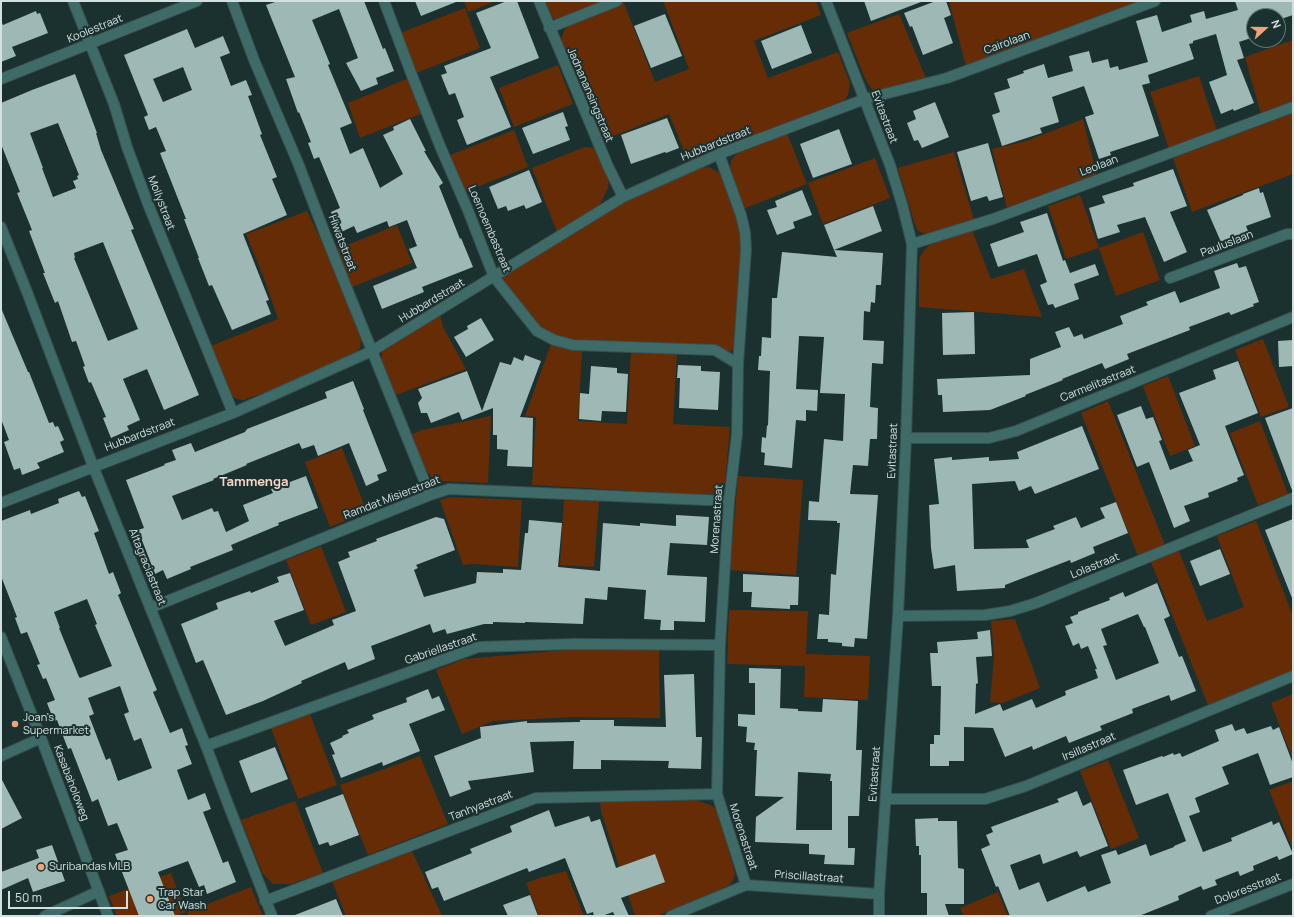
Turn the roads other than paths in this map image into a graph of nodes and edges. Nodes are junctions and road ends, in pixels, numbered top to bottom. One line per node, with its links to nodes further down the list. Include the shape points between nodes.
1 (73, 1): 10 (street, Mollystraat)
2 (197, 1): 10 (street, Koolestraat)
3 (232, 1): 22 (street, Hiwatstraat)
4 (384, 1): 19 (street, Loemoembastraat)
5 (539, 1): 9 (street, Jadnanansingstraat)
6 (617, 1): 9 (street)
7 (826, 1): 12 (street, Evitastraat)
8 (1155, 1): 12 (street, Cairolaan, via 947,78)
9 (549, 28): 15 (street, Jadnanansingstraat)
10 (90, 44): 11 (street, Koolestraat); 24 (street, Mollystraat, via 114,104 148,204)
11 (1, 79)
12 (865, 99): 14 (street, Hubbardstraat); 18 (street, Evitastraat, via 892,172)
13 (1293, 107): 18 (street, Leolaan, via 993,219)
14 (719, 154): 15 (street, Hubbardstraat); 23 (street, Morenastraat, via 745,232)
15 (622, 197): 19 (street, Hubbardstraat)
16 (1, 227): 26 (street, Altagraciastraat)
17 (1293, 234): 20 (street, Pauluslaan, via 1287,234)
18 (912, 244): 25 (street, Evitastraat)
19 (494, 277): 22 (street, Hubbardstraat); 23 (street, Loemoembastraat, via 537,331 554,340 572,345 715,350)
20 (1170, 278)
21 (1293, 317): 25 (street, Carmelitastraat, via 1016,431 989,438)
22 (372, 351): 24 (street, Hubbardstraat); 27 (street, Hiwatstraat)
23 (738, 364): 29 (street, Morenastraat, via 737,434)
24 (233, 413): 26 (street, Hubbardstraat)
25 (906, 438): 32 (street, Evitastraat)
26 (93, 466): 30 (street, Hubbardstraat); 31 (street, Altagraciastraat)
27 (430, 495): 29 (street, Ramdat Misierstraat, via 449,489); 31 (street, Ramdat Misierstraat)
28 (1293, 498): 32 (street, Lolastraat, via 1036,604 984,615)
29 (730, 501): 34 (street, Morenastraat)
30 (1, 503)
31 (150, 608): 37 (street, Altagraciastraat)
32 (898, 616): 40 (street, Evitastraat)
33 (1, 637): 36 (street, Kasabaholoweg)
34 (720, 645): 37 (street, Gabriellastraat, via 573,644 478,647); 39 (street, Morenastraat)
35 (1293, 676): 40 (street, Irsillastraat, via 1026,786 985,799)
36 (41, 738): 38 (street); 43 (street, Kasabaholoweg)
37 (206, 746): 45 (street, Altagraciastraat)
38 (1, 756)
39 (717, 794): 42 (street, Morenastraat); 45 (street, Tanhyastraat, via 536,798)
40 (886, 799): 44 (street, Evitastraat)
41 (1293, 884): 46 (street, Doloresstraat)
42 (746, 885): 44 (street, Priscillastraat); 50 (street, Priscillastraat)
43 (99, 891): 47 (street); 48 (street, Kasabaholoweg)
44 (879, 894): 51 (street, Evitastraat)
45 (265, 901): 49 (street, Altagraciastraat)
46 (1224, 914): 52 (street, Doloresstraat)
47 (45, 916)
48 (108, 916)
49 (272, 916)
50 (671, 916)
51 (879, 916)
52 (1211, 916)

